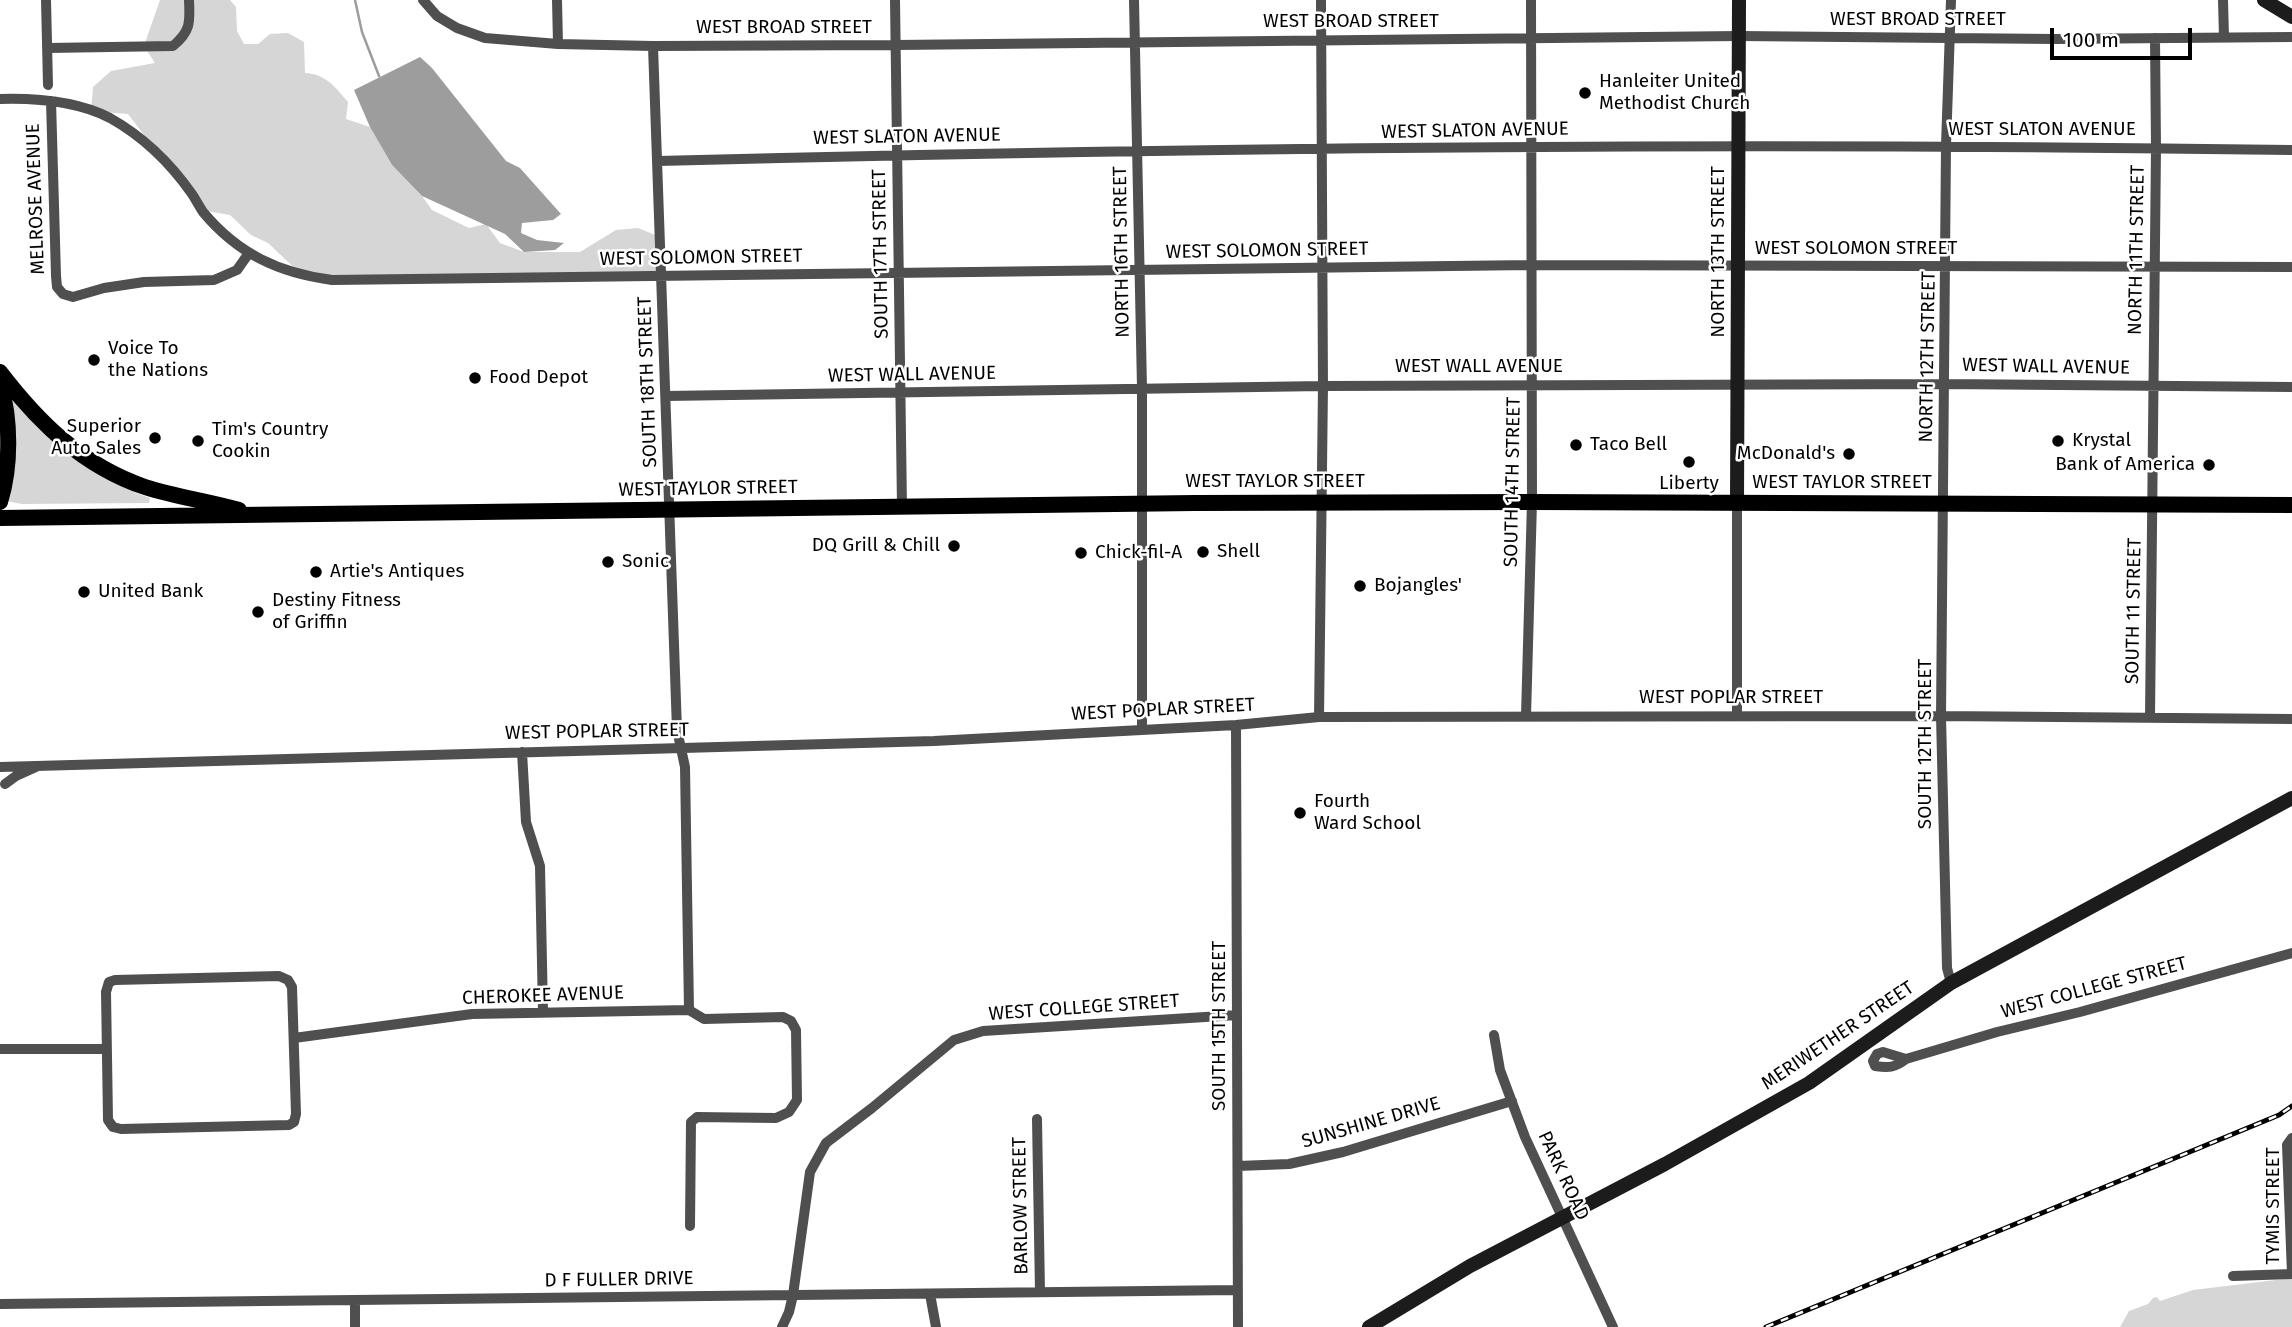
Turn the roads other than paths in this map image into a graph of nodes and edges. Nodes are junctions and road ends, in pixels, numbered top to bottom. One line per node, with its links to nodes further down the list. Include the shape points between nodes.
1 (46, 0): 25 (street)
2 (189, 0): 25 (street, via 190,24 173,46)
3 (424, 0): 22 (street, WEST BROAD STREET, via 437,16 485,38)
4 (557, 0): 22 (street)
5 (895, 0): 23 (street, SOUTH 17TH STREET)
6 (1134, 0): 21 (street, NORTH 16TH STREET)
7 (1321, 0): 20 (street)
8 (1531, 0): 19 (street, SOUTH 14TH STREET)
9 (1739, 0): 14 (street, NORTH 13TH STREET)
10 (1951, 0): 15 (street, NORTH 12TH STREET)
11 (2223, 0): 16 (street)
12 (2264, 0): 13 (street)
13 (2292, 17)
14 (1739, 36): 15 (street, WEST BROAD STREET); 19 (street, WEST BROAD STREET); 29 (street, NORTH 13TH STREET)
15 (1951, 37): 18 (street, WEST BROAD STREET); 30 (street, NORTH 12TH STREET)
16 (2224, 37): 17 (street, WEST BROAD STREET); 18 (street, WEST BROAD STREET)
17 (2292, 37)
18 (2155, 38): 32 (street, NORTH 11TH STREET)
19 (1532, 39): 20 (street, WEST BROAD STREET); 31 (street, SOUTH 14TH STREET)
20 (1322, 40): 21 (street, WEST BROAD STREET); 33 (street)
21 (1135, 41): 23 (street, WEST BROAD STREET); 35 (street, NORTH 16TH STREET)
22 (558, 44): 24 (street, WEST BROAD STREET)
23 (896, 45): 24 (street, WEST BROAD STREET); 36 (street, SOUTH 17TH STREET)
24 (653, 46): 37 (street, SOUTH 18TH STREET)
25 (48, 48): 26 (street)
26 (48, 85)
27 (0, 99): 28 (street, WEST SOLOMON STREET)
28 (51, 101): 38 (street, WEST SOLOMON STREET, via 108,117 137,136 162,159 219,229); 38 (street, MELROSE AVENUE, via 56,276 63,294 73,297 144,282 214,280 237,270)
29 (1738, 146): 30 (street, WEST SLATON AVENUE); 31 (street, WEST SLATON AVENUE); 40 (street, NORTH 13TH STREET)
30 (1946, 146): 32 (street, WEST SLATON AVENUE); 41 (street, NORTH 12TH STREET)
31 (1532, 148): 33 (street, WEST SLATON AVENUE); 39 (street, SOUTH 14TH STREET)
32 (2156, 148): 34 (street, WEST SLATON AVENUE); 44 (street, NORTH 11TH STREET)
33 (1322, 150): 35 (street, WEST SLATON AVENUE); 43 (street)
34 (2292, 150)
35 (1138, 151): 36 (street, WEST SLATON AVENUE); 45 (street, NORTH 16TH STREET)
36 (897, 155): 37 (street, WEST SLATON AVENUE); 46 (street, SOUTH 17TH STREET)
37 (658, 161): 47 (street, SOUTH 18TH STREET)
38 (249, 253): 47 (street, WEST SOLOMON STREET, via 303,276 332,280)
39 (1532, 265): 40 (street, WEST SOLOMON STREET); 43 (street, WEST SOLOMON STREET); 50 (street, SOUTH 14TH STREET)
40 (1738, 266): 41 (street, WEST SOLOMON STREET); 51 (street, NORTH 13TH STREET)
41 (1946, 267): 44 (street, WEST SOLOMON STREET); 52 (street, NORTH 12TH STREET)
42 (2292, 267): 44 (street, WEST SOLOMON STREET)
43 (1322, 268): 45 (street, WEST SOLOMON STREET); 53 (street)
44 (2154, 268): 54 (street, NORTH 11TH STREET)
45 (1140, 270): 46 (street, WEST SOLOMON STREET); 56 (street, NORTH 16TH STREET)
46 (898, 274): 47 (street, WEST SOLOMON STREET); 57 (street, SOUTH 17TH STREET)
47 (661, 276): 58 (street, SOUTH 18TH STREET)
48 (0, 372): 69 (main road, via 45,426 100,467 144,486)
49 (0, 384): 59 (main road, via 9,440)
50 (1532, 384): 51 (street, WEST WALL AVENUE); 53 (street, WEST WALL AVENUE); 60 (street, SOUTH 14TH STREET)
51 (1738, 384): 52 (street, WEST WALL AVENUE); 63 (street, NORTH 13TH STREET)
52 (1944, 384): 54 (street, WEST WALL AVENUE); 64 (street, NORTH 12TH STREET)
53 (1324, 386): 56 (street, WEST WALL AVENUE); 61 (street)
54 (2153, 386): 55 (street, WEST WALL AVENUE); 65 (street, NORTH 11TH STREET)
55 (2292, 387)
56 (1142, 388): 57 (street, WEST WALL AVENUE); 62 (street, NORTH 16TH STREET)
57 (900, 392): 58 (street, WEST WALL AVENUE); 67 (street, SOUTH 17TH STREET)
58 (666, 396): 68 (street, SOUTH 18TH STREET)
59 (0, 502)
60 (1532, 502): 61 (main road, WEST TAYLOR STREET); 63 (main road, WEST TAYLOR STREET); 71 (street, SOUTH 14TH STREET)
61 (1321, 503): 62 (main road, WEST TAYLOR STREET); 74 (street)
62 (1143, 504): 67 (main road, WEST TAYLOR STREET); 78 (street, NORTH 16TH STREET)
63 (1737, 504): 64 (main road, WEST TAYLOR STREET); 72 (street)
64 (1944, 505): 65 (main road, WEST TAYLOR STREET); 73 (street, SOUTH 12TH STREET)
65 (2152, 505): 66 (main road, WEST TAYLOR STREET); 75 (street, SOUTH 11 STREET)
66 (2292, 505)
67 (902, 508): 68 (main road, WEST TAYLOR STREET)
68 (671, 511): 69 (main road, WEST TAYLOR STREET); 79 (street, SOUTH 18TH STREET)
69 (258, 516): 70 (main road, WEST TAYLOR STREET)
70 (0, 518)
71 (1526, 716): 72 (street, WEST POPLAR STREET); 74 (street, WEST POPLAR STREET)
72 (1737, 716): 73 (street, WEST POPLAR STREET)
73 (1941, 716): 75 (street, WEST POPLAR STREET); 87 (street, SOUTH 12TH STREET)
74 (1318, 717): 77 (street, WEST POPLAR STREET)
75 (2150, 717): 76 (street, WEST POPLAR STREET)
76 (2292, 719)
77 (1236, 725): 78 (street, WEST POPLAR STREET); 90 (street, SOUTH 15TH STREET)
78 (1142, 729): 79 (street, WEST POPLAR STREET)
79 (681, 748): 80 (street, WEST POPLAR STREET); 88 (street, SOUTH 18TH STREET)
80 (522, 752): 81 (street, WEST POPLAR STREET); 89 (street, via 526,822 540,866)
81 (37, 767): 82 (street, WEST POPLAR STREET); 83 (street, WEST POPLAR STREET)
82 (0, 768): 83 (street)
83 (5, 784): 84 (street)
84 (0, 796)
85 (2292, 798): 87 (street, MERIWETHER STREET)
86 (2292, 953): 95 (street, WEST COLLEGE STREET)
87 (1951, 983): 100 (street, MERIWETHER STREET, via 1809,1083)
88 (689, 1010): 89 (street, CHEROKEE AVENUE); 101 (street, CHEROKEE AVENUE, via 704,1019 783,1017 791,1021 796,1030 797,1100 789,1112 776,1118 697,1117 691,1122)
89 (544, 1012): 92 (street, CHEROKEE AVENUE, via 472,1014)
90 (1237, 1015): 99 (street, SOUTH 15TH STREET); 107 (street, WEST COLLEGE STREET, via 983,1031 954,1040 826,1143 810,1172)
91 (1494, 1035): 96 (street, PARK ROAD)
92 (294, 1038): 94 (street, via 292,987 279,976 116,980 109,982 106,992); 94 (street, via 296,1114 289,1125 113,1127 108,1120)
93 (0, 1049): 94 (street)
94 (106, 1049)
95 (1906, 1059)
96 (1512, 1101): 99 (street, SUNSHINE DRIVE, via 1343,1153 1289,1164); 100 (street, PARK ROAD)
97 (1037, 1119): 105 (street, BARLOW STREET)
98 (2291, 1138): 102 (street, TYMIS STREET, via 2287,1145)
99 (1238, 1166): 104 (street, SOUTH 15TH STREET)
100 (1563, 1217): 114 (street, MERIWETHER STREET); 115 (street, PARK ROAD)
101 (690, 1226)
102 (2292, 1274): 103 (street)
103 (2233, 1276)
104 (1238, 1290): 105 (street, D F FULLER DRIVE); 113 (street, SOUTH 15TH STREET)
105 (1040, 1292): 106 (street, D F FULLER DRIVE)
106 (930, 1294): 107 (street, D F FULLER DRIVE); 112 (street)
107 (793, 1295): 108 (street, D F FULLER DRIVE); 111 (street, WEST COLLEGE STREET)
108 (355, 1300): 109 (street, D F FULLER DRIVE); 110 (street)
109 (0, 1304)
110 (355, 1327)
111 (782, 1327)
112 (936, 1327)
113 (1238, 1327)
114 (1369, 1327)
115 (1613, 1327)

